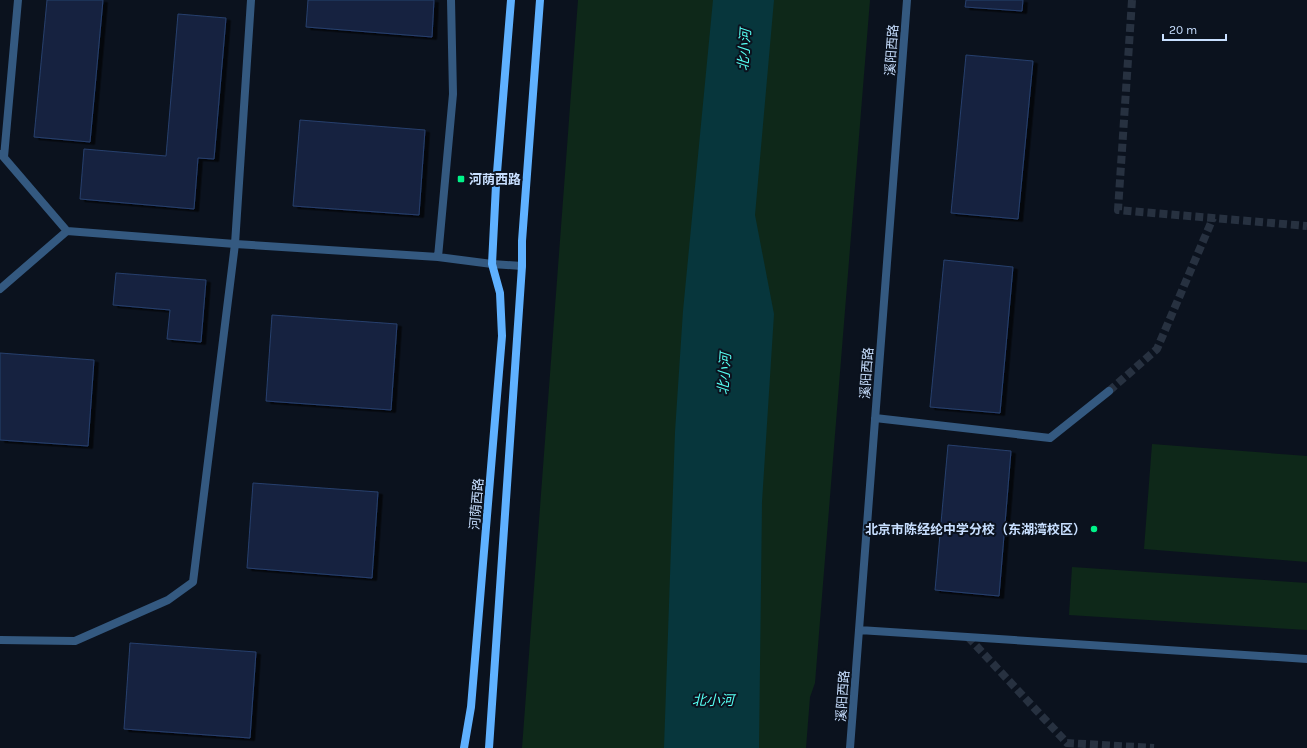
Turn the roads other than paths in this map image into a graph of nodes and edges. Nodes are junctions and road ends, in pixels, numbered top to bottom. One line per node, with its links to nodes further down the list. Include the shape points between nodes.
1 (18, 0): 7 (street)
2 (251, 0): 9 (street)
3 (451, 0): 10 (street, via 453,94)
4 (511, 0): 11 (street, 河荫西路)
5 (540, 0): 12 (street)
6 (907, 0): 15 (street, 溪阳西路)
7 (2, 155): 8 (street)
8 (67, 231): 9 (street); 13 (street)
9 (235, 244): 10 (street); 17 (street, via 192,582 168,600 75,641)
10 (438, 257): 11 (street)
11 (492, 264): 12 (street); 19 (street, 河荫西路, via 500,293 502,336 471,707)
12 (522, 266): 20 (street)
13 (0, 289)
14 (1109, 391): 15 (street, via 1050,438)
15 (875, 418): 16 (street, 溪阳西路)
16 (859, 630): 18 (street); 21 (street, 溪阳西路)
17 (0, 640)
18 (1307, 659)
19 (464, 748)
20 (489, 748)
21 (850, 748)

